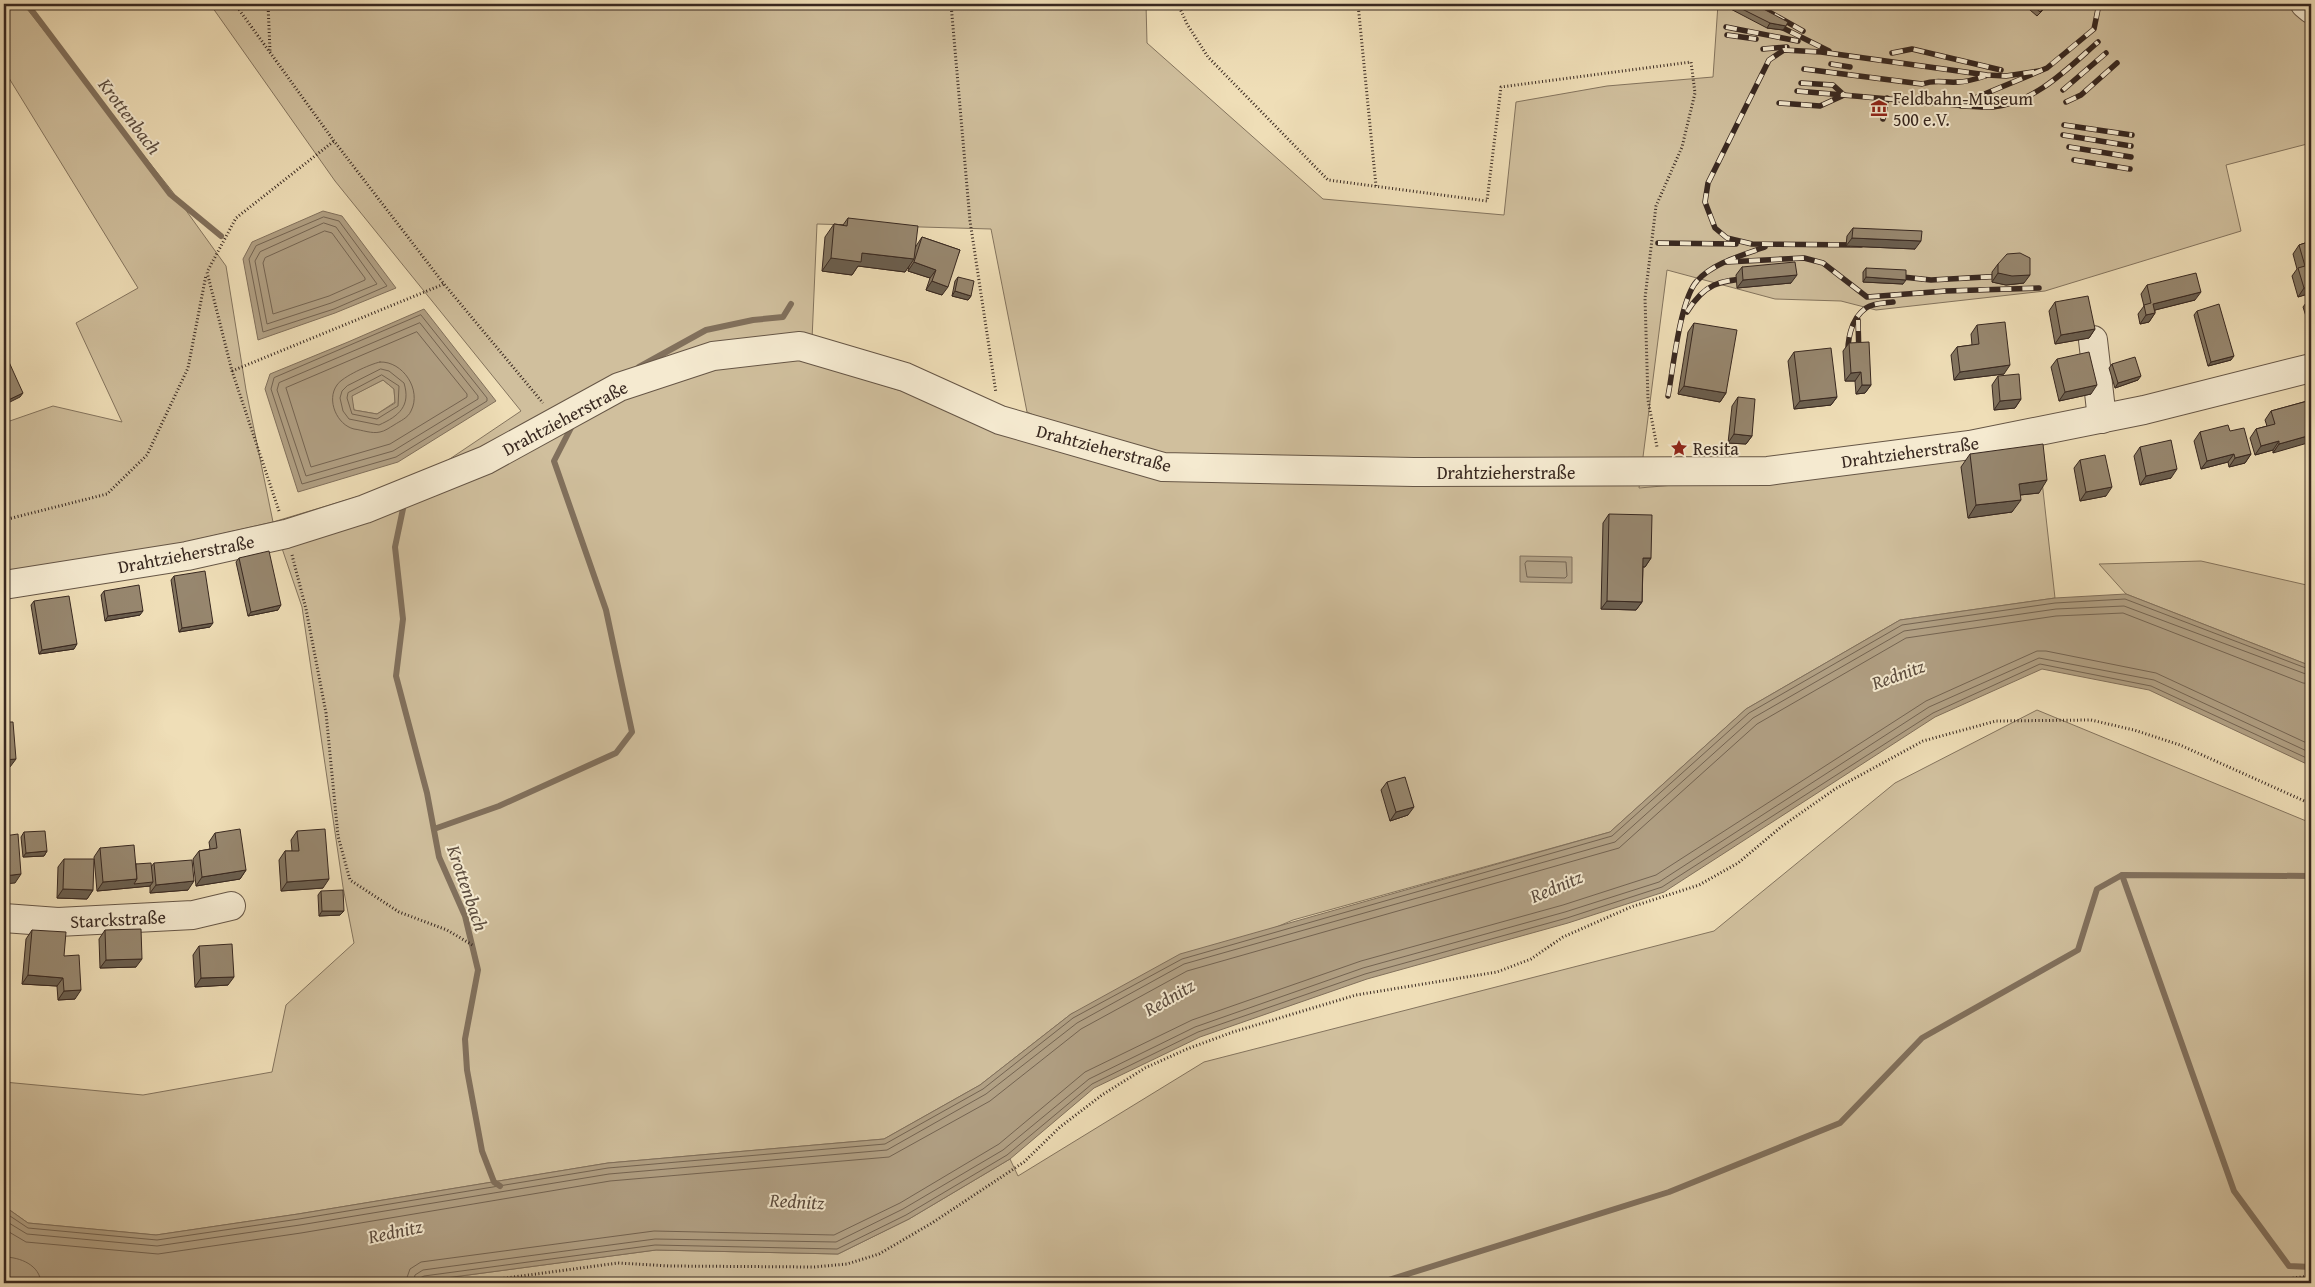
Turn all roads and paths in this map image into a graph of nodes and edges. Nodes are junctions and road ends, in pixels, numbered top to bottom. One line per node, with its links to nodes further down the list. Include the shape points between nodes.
1 (235, 4): 8 (path)
2 (268, 4): 8 (path)
3 (951, 4): 17 (path, via 970,221)
4 (1178, 4): 10 (path, via 1208,57 1328,180)
5 (1358, 4): 10 (path)
6 (2304, 4): 7 (street)
7 (2311, 9)
8 (270, 52): 9 (path)
9 (334, 141): 11 (path, via 236,218); 12 (path)
10 (1376, 186): 19 (path, via 1487,201 1501,87 1691,62 1695,93 1682,147 1656,206 1645,298 1648,400)
11 (207, 272): 15 (path); 20 (path, via 188,368 147,455 107,494)
12 (444, 284): 15 (path); 18 (path)
13 (2093, 340): 16 (street)
14 (2311, 368): 16 (street, Drahtzieherstraße)
15 (232, 371): 21 (path)
16 (2102, 419): 19 (street, Drahtzieherstraße, via 1970,445 1768,471)
17 (1000, 420): 18 (street, Drahtzieherstraße, via 905,377 800,346 713,356 619,387); 19 (street, Drahtzieherstraße, via 1163,467)
18 (558, 421): 21 (street, Drahtzieherstraße, via 486,460 365,509)
19 (1662, 472)
20 (4, 520)
21 (286, 534): 22 (street, Drahtzieherstraße, via 187,556); 26 (path, via 306,609 326,713 338,836 350,880 399,912 447,930)
22 (4, 585)
23 (2311, 804): 28 (path, via 2180,745 2134,730 2091,720 1996,721 1923,741 1835,788 1738,863 1699,885 1630,907 1562,937 1531,959 1497,972 1356,995 1233,1032 1154,1064 1102,1094 1060,1127 1024,1162 879,1254 847,1264 814,1267 618,1263)
24 (230, 906): 25 (street, Starckstraße, via 193,915 58,922)
25 (4, 918)
26 (474, 946)
27 (2311, 1276): 29 (path)
28 (470, 1283)
29 (2251, 1283)

